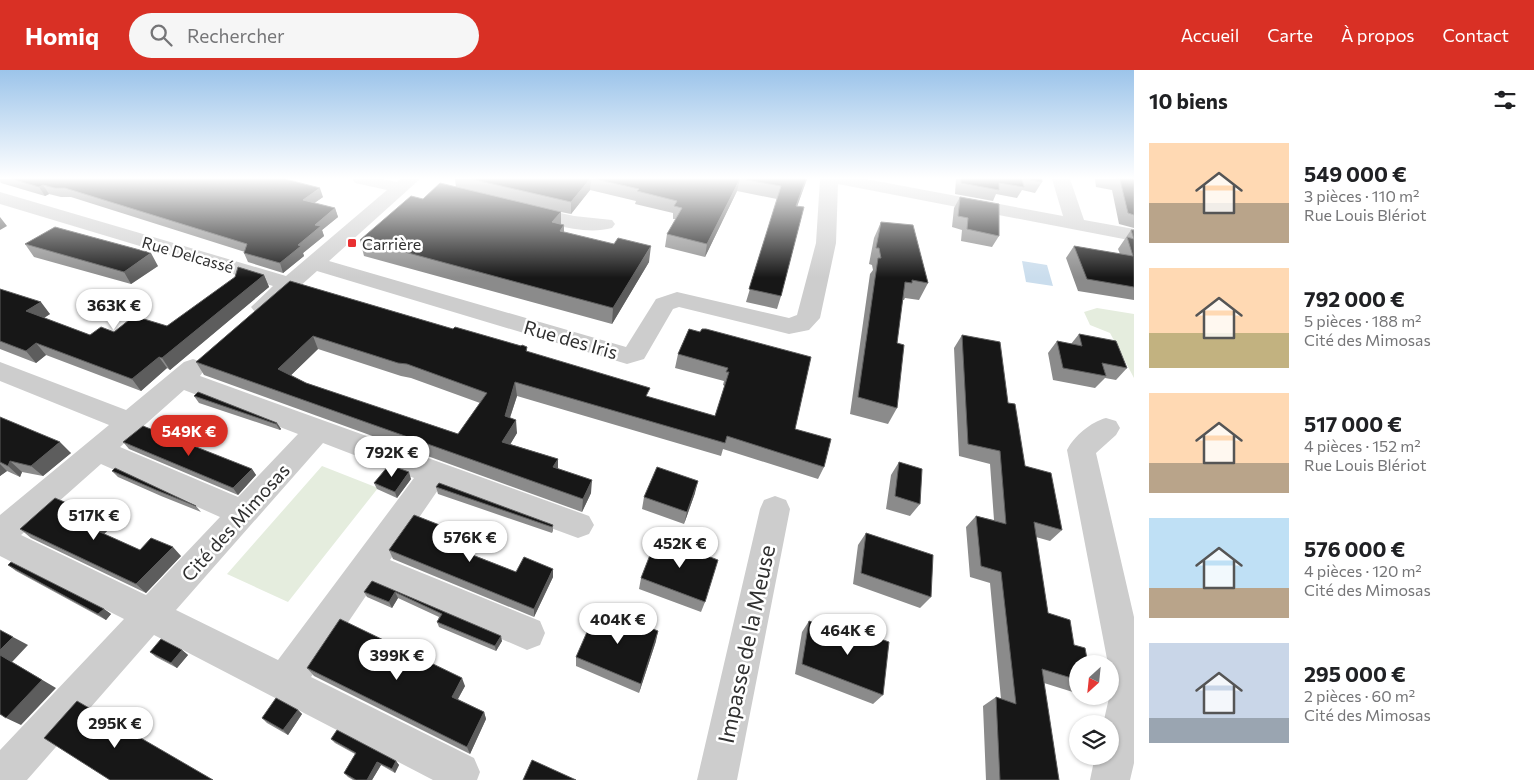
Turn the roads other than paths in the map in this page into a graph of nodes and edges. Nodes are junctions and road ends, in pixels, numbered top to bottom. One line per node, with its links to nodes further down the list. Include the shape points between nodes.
1 (48, 212): 11 (street, Rue Delcassé)
2 (377, 212): 10 (street)
3 (530, 212): 7 (street, via 574,223)
4 (827, 212): 10 (street, Rue des Iris, via 826,243 808,318 801,325 789,326 677,299 664,304 635,353 627,356)
5 (1014, 212): 8 (street)
6 (1072, 212): 8 (street)
7 (605, 224)
8 (1076, 224): 9 (street)
9 (1134, 235)
10 (314, 264): 11 (street)
11 (290, 284): 12 (street)
12 (246, 322)
13 (209, 353): 15 (street)
14 (0, 371): 16 (street)
15 (180, 379): 16 (street); 18 (street)
16 (130, 422): 19 (street)
17 (1106, 428): 33 (street, via 1081,450 1131,685)
18 (318, 430): 20 (street); 22 (street, Cité des Mimosas)
19 (98, 450): 22 (street); 24 (street)
20 (434, 473): 23 (street); 26 (street)
21 (775, 509): 32 (street, Impasse de la Meuse)
22 (243, 513): 27 (street, Cité des Mimosas)
23 (578, 525)
24 (0, 534)
25 (0, 540): 27 (street)
26 (368, 566): 28 (street); 29 (street)
27 (151, 614): 29 (street); 31 (street, Cité des Mimosas)
28 (527, 633)
29 (284, 684): 30 (street)
30 (460, 772)
31 (0, 780)
32 (717, 780)
33 (1110, 780)

